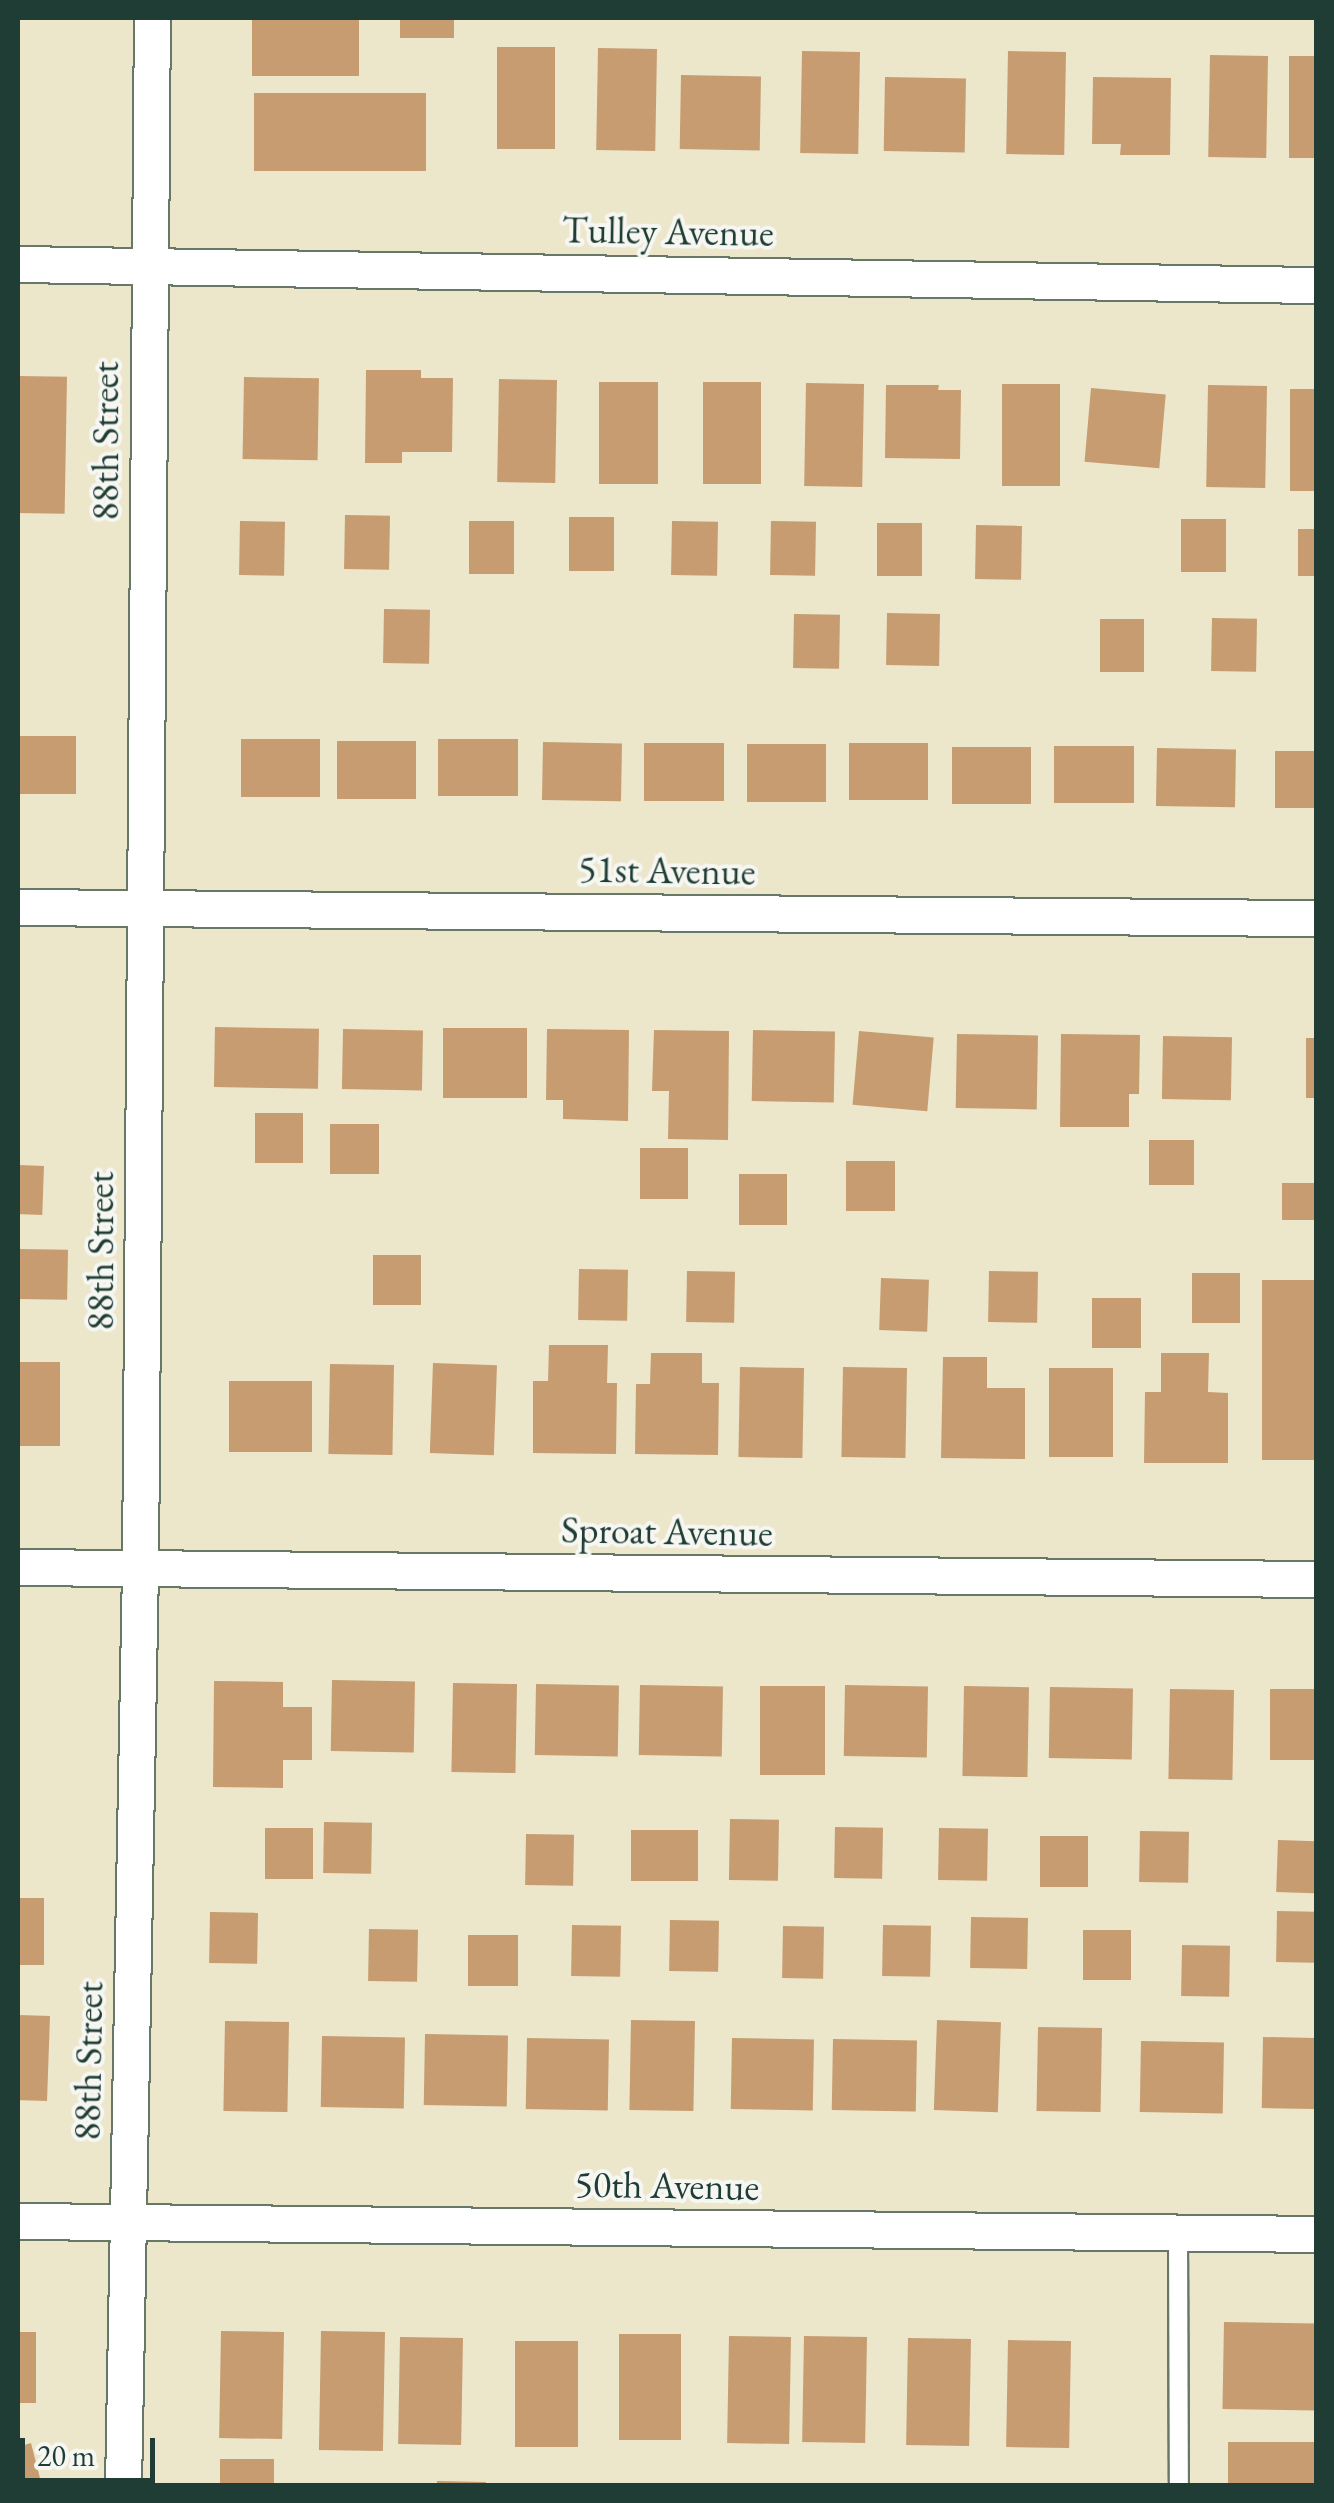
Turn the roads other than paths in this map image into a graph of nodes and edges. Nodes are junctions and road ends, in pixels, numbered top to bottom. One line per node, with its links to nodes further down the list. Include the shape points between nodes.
1 (152, 18): 3 (street, 88th Street)
2 (18, 264): 3 (street, Tulley Avenue)
3 (149, 264): 4 (street, Tulley Avenue); 6 (street, 88th Street)
4 (1316, 285)
5 (18, 907): 6 (street, 51st Avenue)
6 (145, 908): 7 (street, 51st Avenue); 9 (street, 88th Street)
7 (1316, 918)
8 (18, 1567): 9 (street, Sproat Avenue)
9 (140, 1568): 10 (street, Sproat Avenue); 12 (street, 88th Street)
10 (1316, 1580)
11 (18, 2221): 12 (street, 50th Avenue)
12 (127, 2222): 13 (street, 50th Avenue); 15 (street, 88th Street)
13 (1178, 2233): 14 (street, 50th Avenue); 16 (lane)
14 (1316, 2234)
15 (123, 2486)
16 (1178, 2486)

